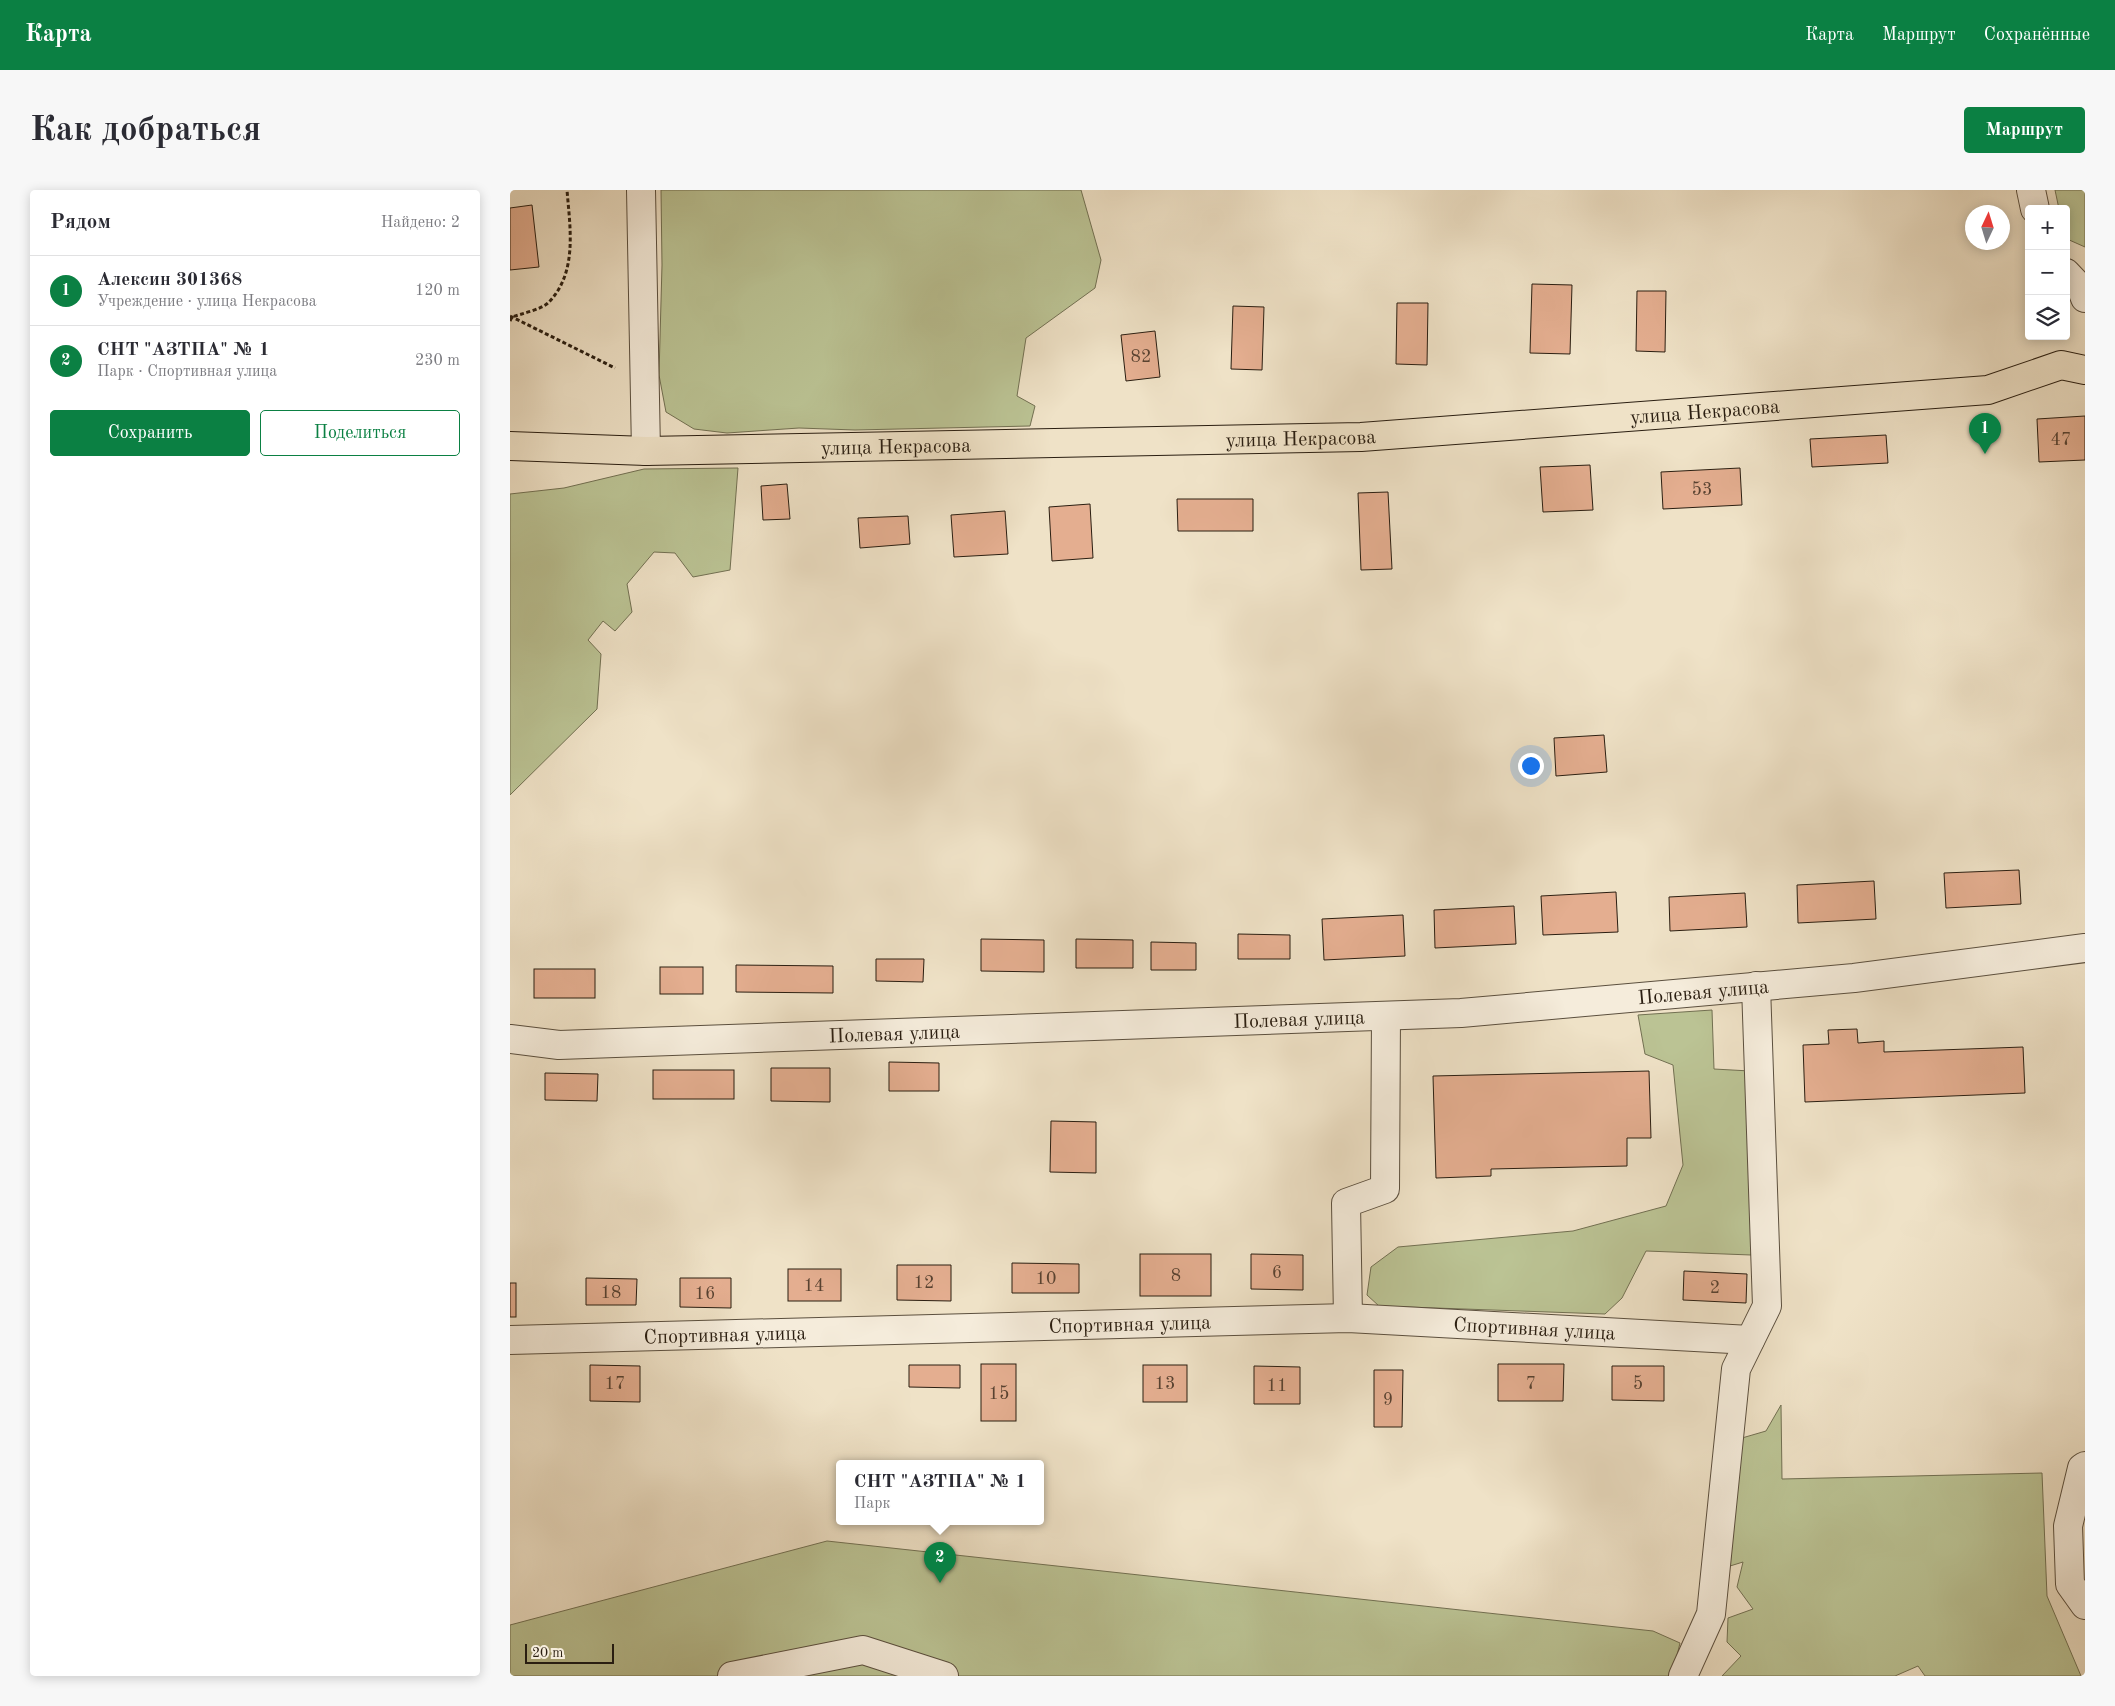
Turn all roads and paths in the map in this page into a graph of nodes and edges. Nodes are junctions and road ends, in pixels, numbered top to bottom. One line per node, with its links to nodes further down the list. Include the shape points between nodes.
1 (568, 190): 7 (path, via 572,247 563,280 547,304)
2 (641, 190): 9 (street)
3 (2030, 190): 4 (street)
4 (2034, 205)
5 (2070, 277): 6 (street)
6 (2085, 298)
7 (511, 318): 9 (path)
8 (2085, 370): 11 (main road, улица Некрасова, via 2061,365 1988,390 1362,437)
9 (645, 383): 11 (street)
10 (510, 446): 11 (main road, улица Некрасова)
11 (646, 451)
12 (2085, 948): 13 (street, Полевая улица, via 1854,978)
13 (1756, 986): 14 (street, Полевая улица, via 1461,1013); 18 (street, via 1767,1306)
14 (1386, 1016): 15 (street, Полевая улица, via 569,1045); 16 (street, via 1385,1189 1346,1203)
15 (510, 1039)
16 (1348, 1318): 17 (street, Спортивная улица); 18 (street, Спортивная улица)
17 (510, 1340)
18 (1750, 1340): 23 (street, via 1736,1369 1711,1614)
19 (2085, 1466): 20 (street, via 2068,1526 2070,1584)
20 (2085, 1605)
21 (732, 1676): 22 (street, via 862,1650)
22 (944, 1676)
23 (1683, 1676)

